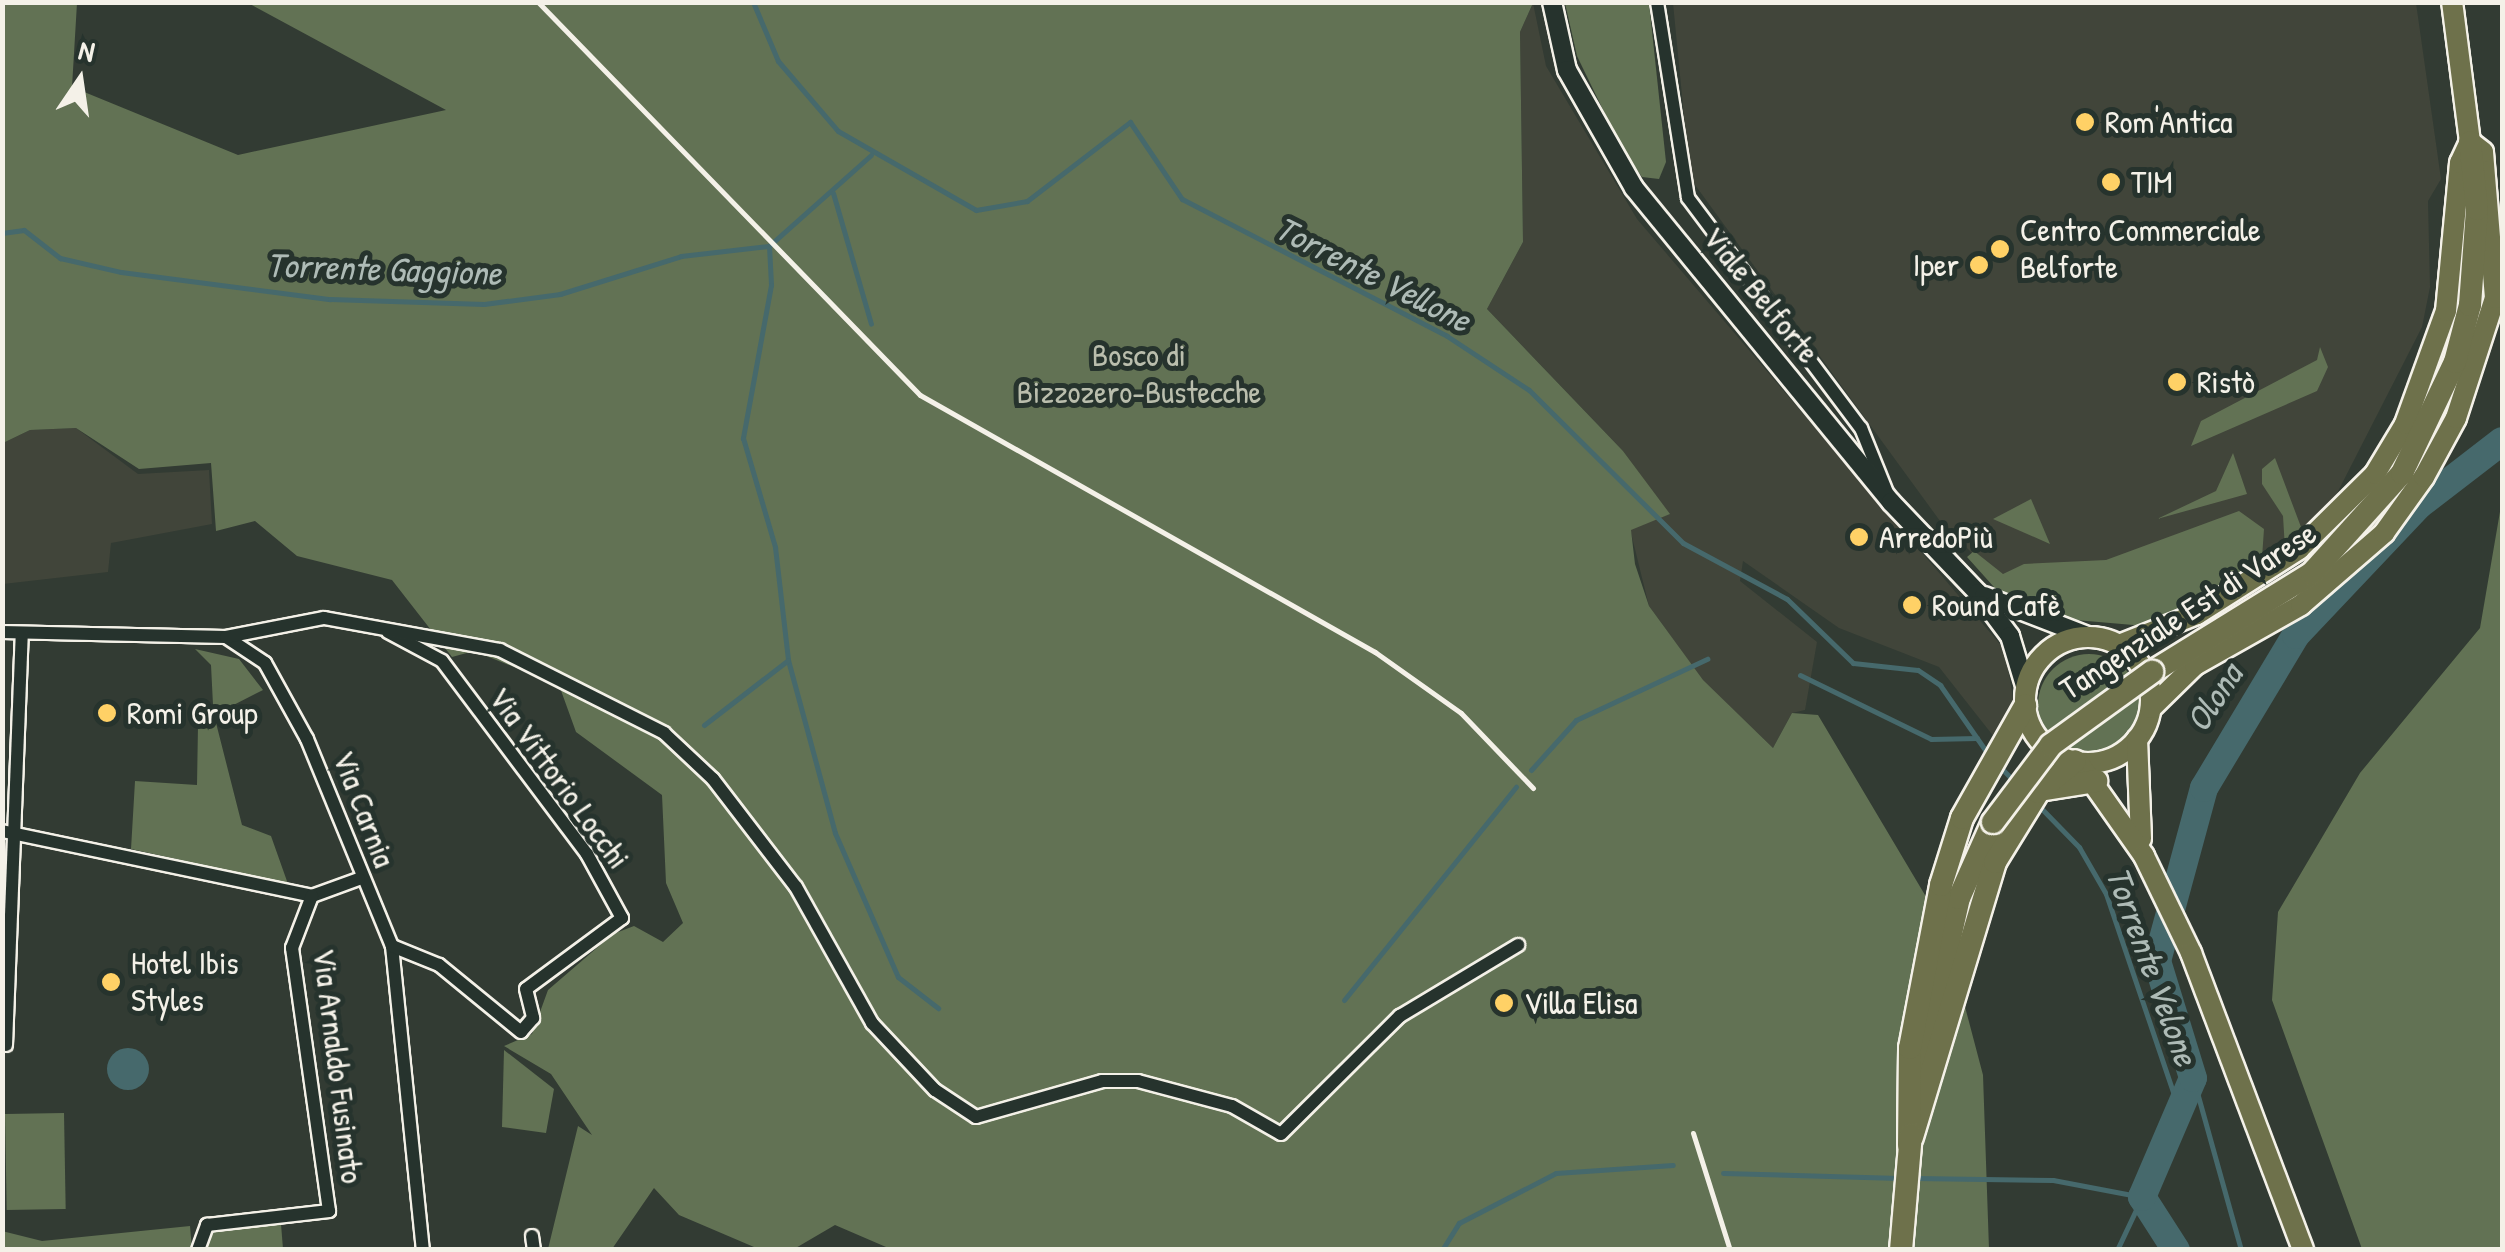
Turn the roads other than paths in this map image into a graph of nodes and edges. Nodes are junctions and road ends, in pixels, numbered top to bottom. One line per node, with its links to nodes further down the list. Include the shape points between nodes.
1 (1552, 2): 6 (main road, Viale Belforte, via 1566,70 1634,188)
2 (1657, 2): 6 (street, via 1688,198 1862,428)
3 (2452, 4): 4 (main road)
4 (2470, 142): 5 (highway, Tangenziale Est di Varese, via 2477,250); 13 (main road, via 2460,163 2440,334 2375,474 2271,569)
5 (2444, 417): 15 (main road, via 2384,533 2302,605 2195,664); 27 (highway, Tangenziale Est di Varese, bridge, via 2344,547 2051,745 1978,850 1940,975)
6 (1891, 502): 7 (main road, Viale Belforte)
7 (1978, 593): 12 (main road, Viale Belforte); 14 (main road, Viale Belforte, via 2010,636)
8 (373, 624): 11 (street, via 324,618); 24 (street, via 548,666 664,733 713,779 796,887 872,1023 935,1090 976,1117 1102,1081 1138,1082 1232,1106 1281,1134 1400,1016); 25 (street, Via Vittorio Locchi, via 442,661 587,854 622,918 526,989 533,1018 521,1032 439,965)
9 (2, 632): 10 (street)
10 (22, 633): 11 (street); 20 (street)
11 (226, 636): 22 (street, Via Carnia, via 265,663 289,706)
12 (2090, 636): 13 (main road); 14 (main road, via 2048,650)
13 (2119, 644): 15 (main road, via 2145,672)
14 (2026, 697): 17 (main road, via 2046,746); 27 (highway, via 2005,751 1962,818 1934,912 1910,1048)
15 (2151, 708): 16 (main road)
16 (2137, 740): 17 (main road, via 2107,760); 21 (main road, via 2133,791)
17 (2077, 762): 18 (main road); 19 (highway)
18 (2096, 782): 19 (highway); 21 (main road)
19 (2038, 792): 27 (highway, via 2014,828)
20 (8, 832): 23 (street); 26 (street)
21 (2144, 856): 28 (main road, via 2191,953)
22 (360, 878): 23 (street); 25 (street, Via Carnia)
23 (312, 896): 29 (street, Via Arnaldo Fusinato, via 292,948 329,1210 208,1225)
24 (1518, 945)
25 (392, 946): 30 (street, Via Carnia)
26 (6, 1045)
27 (1909, 1145): 31 (highway, Tangenziale Est di Varese)
28 (2300, 1243)
29 (198, 1250)
30 (423, 1250)
31 (1901, 1250)

